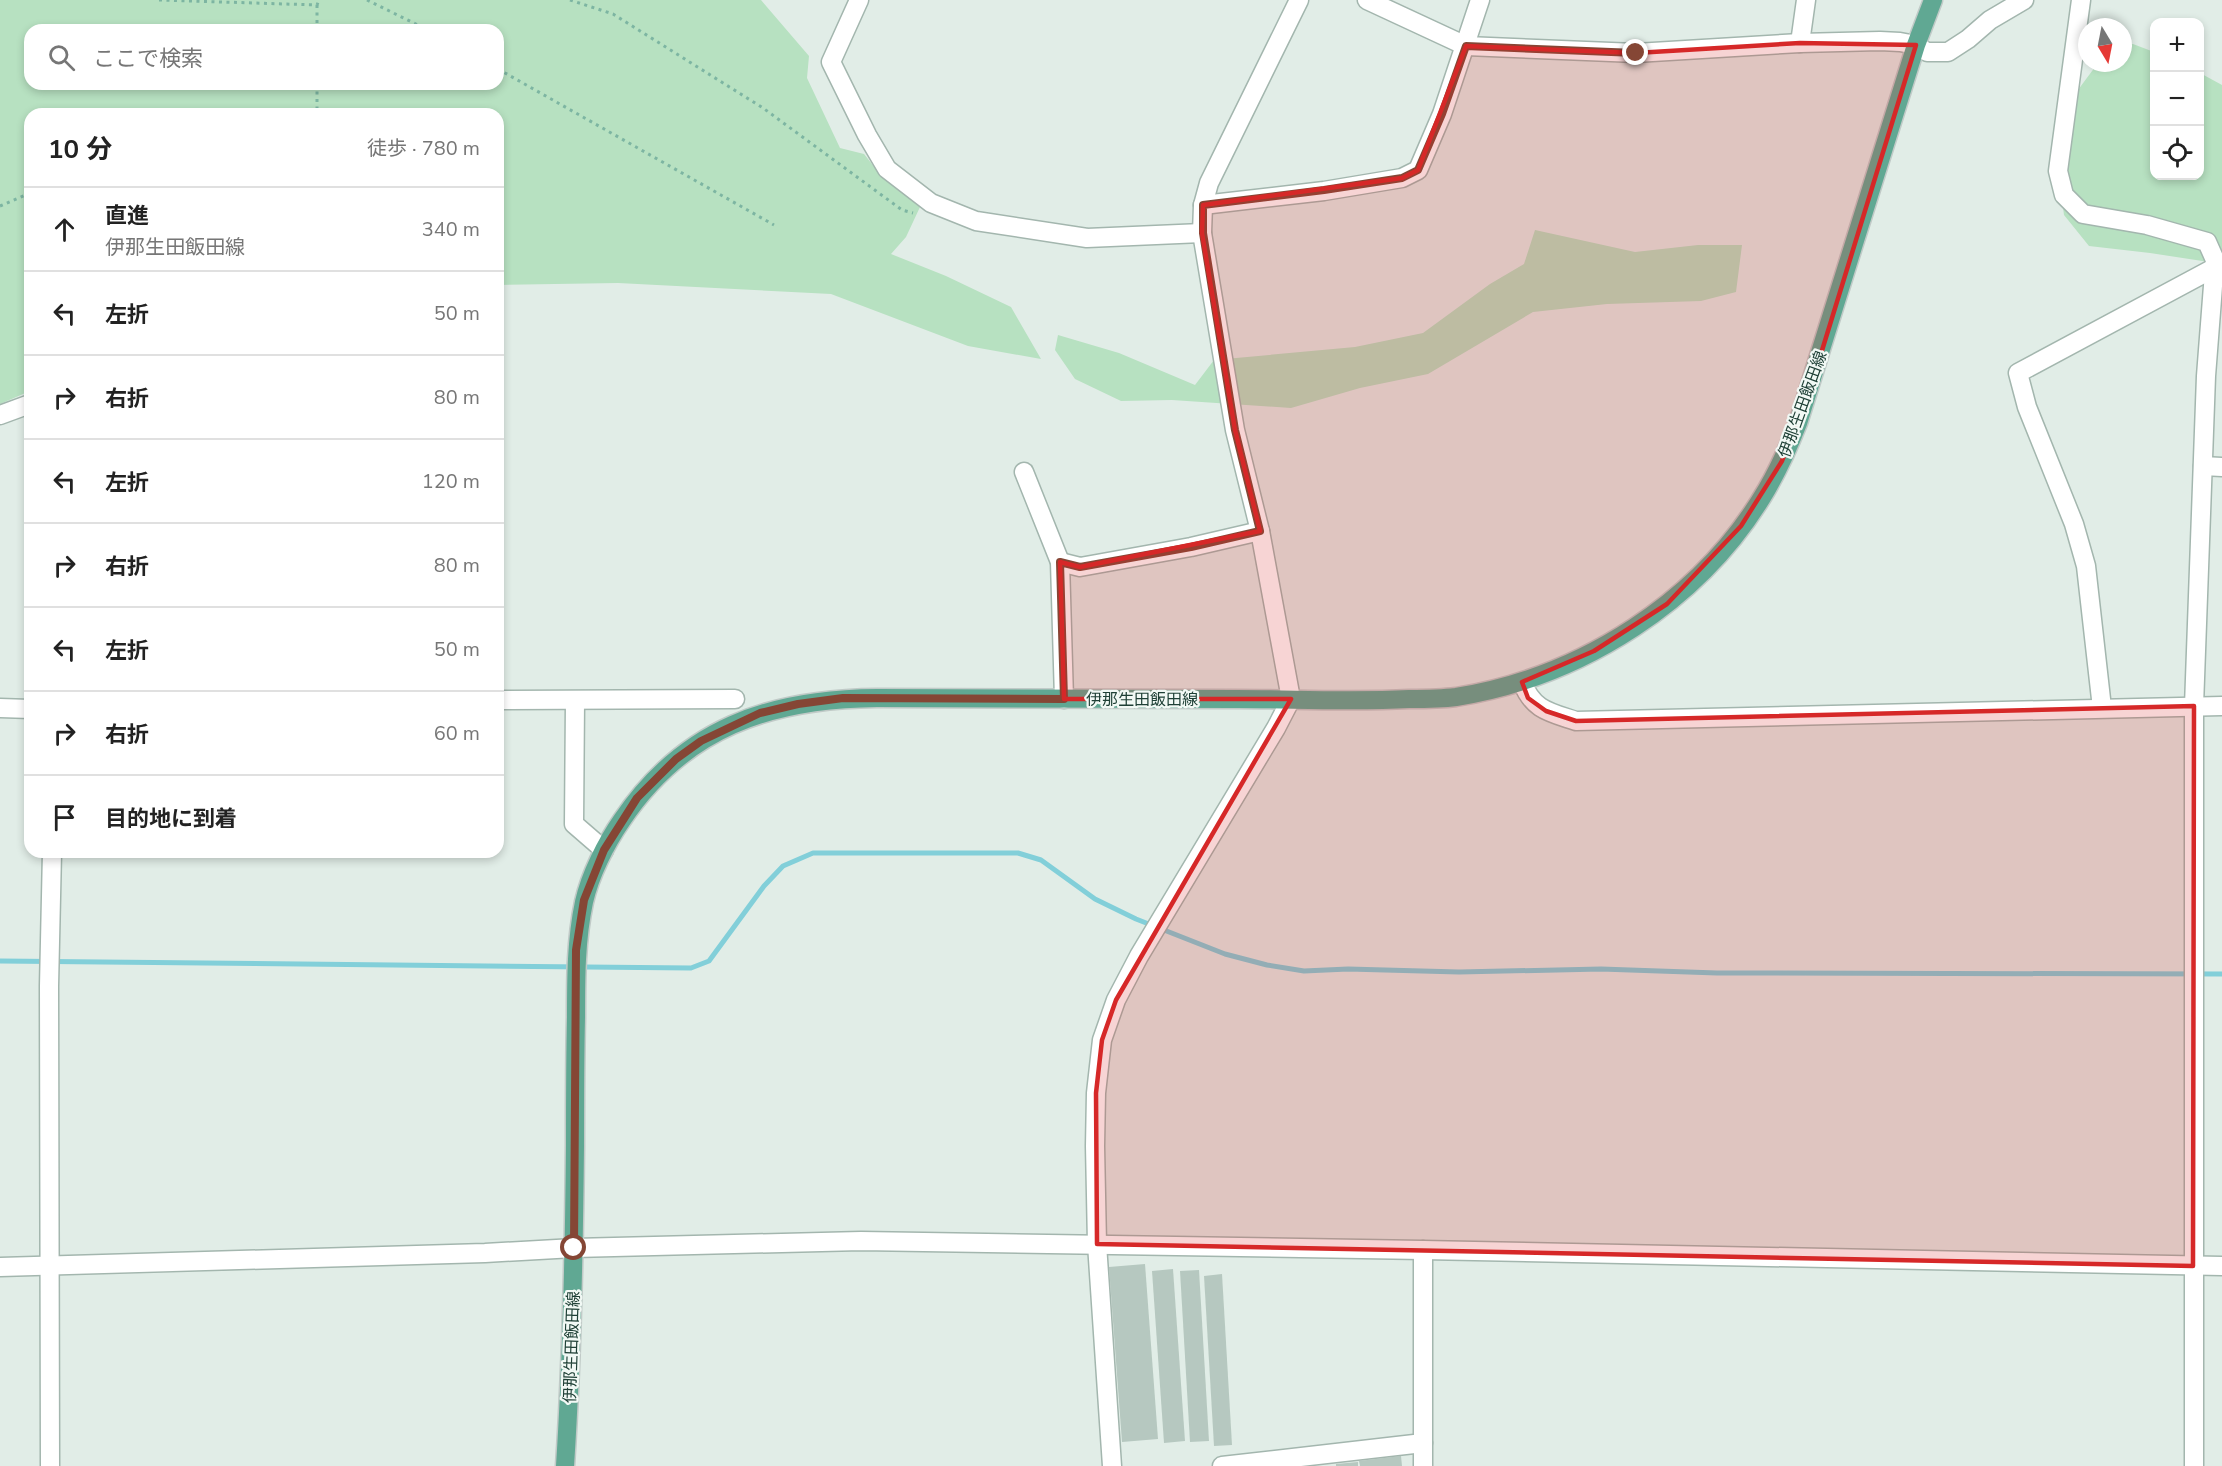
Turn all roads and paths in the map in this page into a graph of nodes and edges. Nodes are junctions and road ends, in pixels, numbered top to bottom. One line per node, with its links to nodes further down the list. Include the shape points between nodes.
1 (159, 0): 13 (path)
2 (319, 0): 13 (path)
3 (367, 0): 15 (path)
4 (570, 0): 25 (path, via 613,14 764,108 902,210)
5 (860, 0): 27 (street, via 831,62 887,169 931,203 976,221 1087,238)
6 (1299, 0): 23 (street, via 1209,183)
7 (1366, 0): 18 (street)
8 (1480, 0): 18 (street)
9 (1806, 0): 16 (street)
10 (1933, 0): 17 (main road, 伊那生田飯田線)
11 (2024, 0): 17 (street, via 1948,52 1927,51)
12 (2081, 0): 28 (street, via 2058,171 2064,195 2083,214 2147,225 2207,242)
13 (317, 5): 14 (path)
14 (317, 24)
15 (416, 24)
16 (1800, 43): 17 (street, via 1880,41); 18 (street, via 1636,53)
17 (1916, 45): 36 (main road, 伊那生田飯田線, via 1798,423 1766,491 1715,558 1667,604 1594,651)
18 (1466, 46): 23 (street, via 1418,170 1402,178)
19 (504, 72): 26 (path)
20 (317, 90): 21 (path)
21 (317, 108)
22 (24, 196): 24 (path)
23 (1203, 205): 27 (street)
24 (0, 206)
25 (913, 213)
26 (774, 225)
27 (1203, 233): 34 (street, via 1235,430)
28 (2214, 268): 31 (street); 45 (street, via 2018,373 2026,407 2074,524 2086,566)
29 (24, 406): 30 (street)
30 (0, 415)
31 (2202, 466): 32 (street); 42 (street)
32 (2222, 467)
33 (1024, 472): 35 (street)
34 (1260, 531): 35 (street, via 1080,567); 39 (street)
35 (1060, 562): 38 (street)
36 (1522, 682): 39 (main road, 伊那生田飯田線, via 1454,697 1361,702); 45 (street, via 1528,698 1546,711 1576,721)
37 (735, 699): 41 (street)
38 (1064, 699): 39 (main road, 伊那生田飯田線); 47 (main road, 伊那生田飯田線, via 843,698 760,713 701,741 676,759 637,798)
39 (1291, 699): 49 (street, via 1116,1000 1102,1040 1096,1093)
40 (504, 700): 41 (street)
41 (575, 701): 47 (street, via 574,824)
42 (2194, 706): 43 (street); 45 (street); 53 (street)
43 (2222, 706)
44 (0, 708): 46 (street)
45 (2102, 708)
46 (24, 709)
47 (604, 850): 50 (main road, 伊那生田飯田線, via 584,900 576,950)
48 (52, 858): 52 (street, via 48,986)
49 (1097, 1244): 50 (street, via 861,1241); 51 (street); 59 (street)
50 (574, 1248): 52 (street); 58 (main road, 伊那生田飯田線)
51 (1423, 1250): 53 (street); 56 (street)
52 (50, 1266): 55 (street); 57 (street)
53 (2193, 1266): 54 (street); 62 (street)
54 (2222, 1266)
55 (0, 1267)
56 (1423, 1443): 60 (street); 61 (street)
57 (50, 1466)
58 (565, 1466)
59 (1112, 1466)
60 (1222, 1466)
61 (1423, 1466)
62 (2194, 1466)

